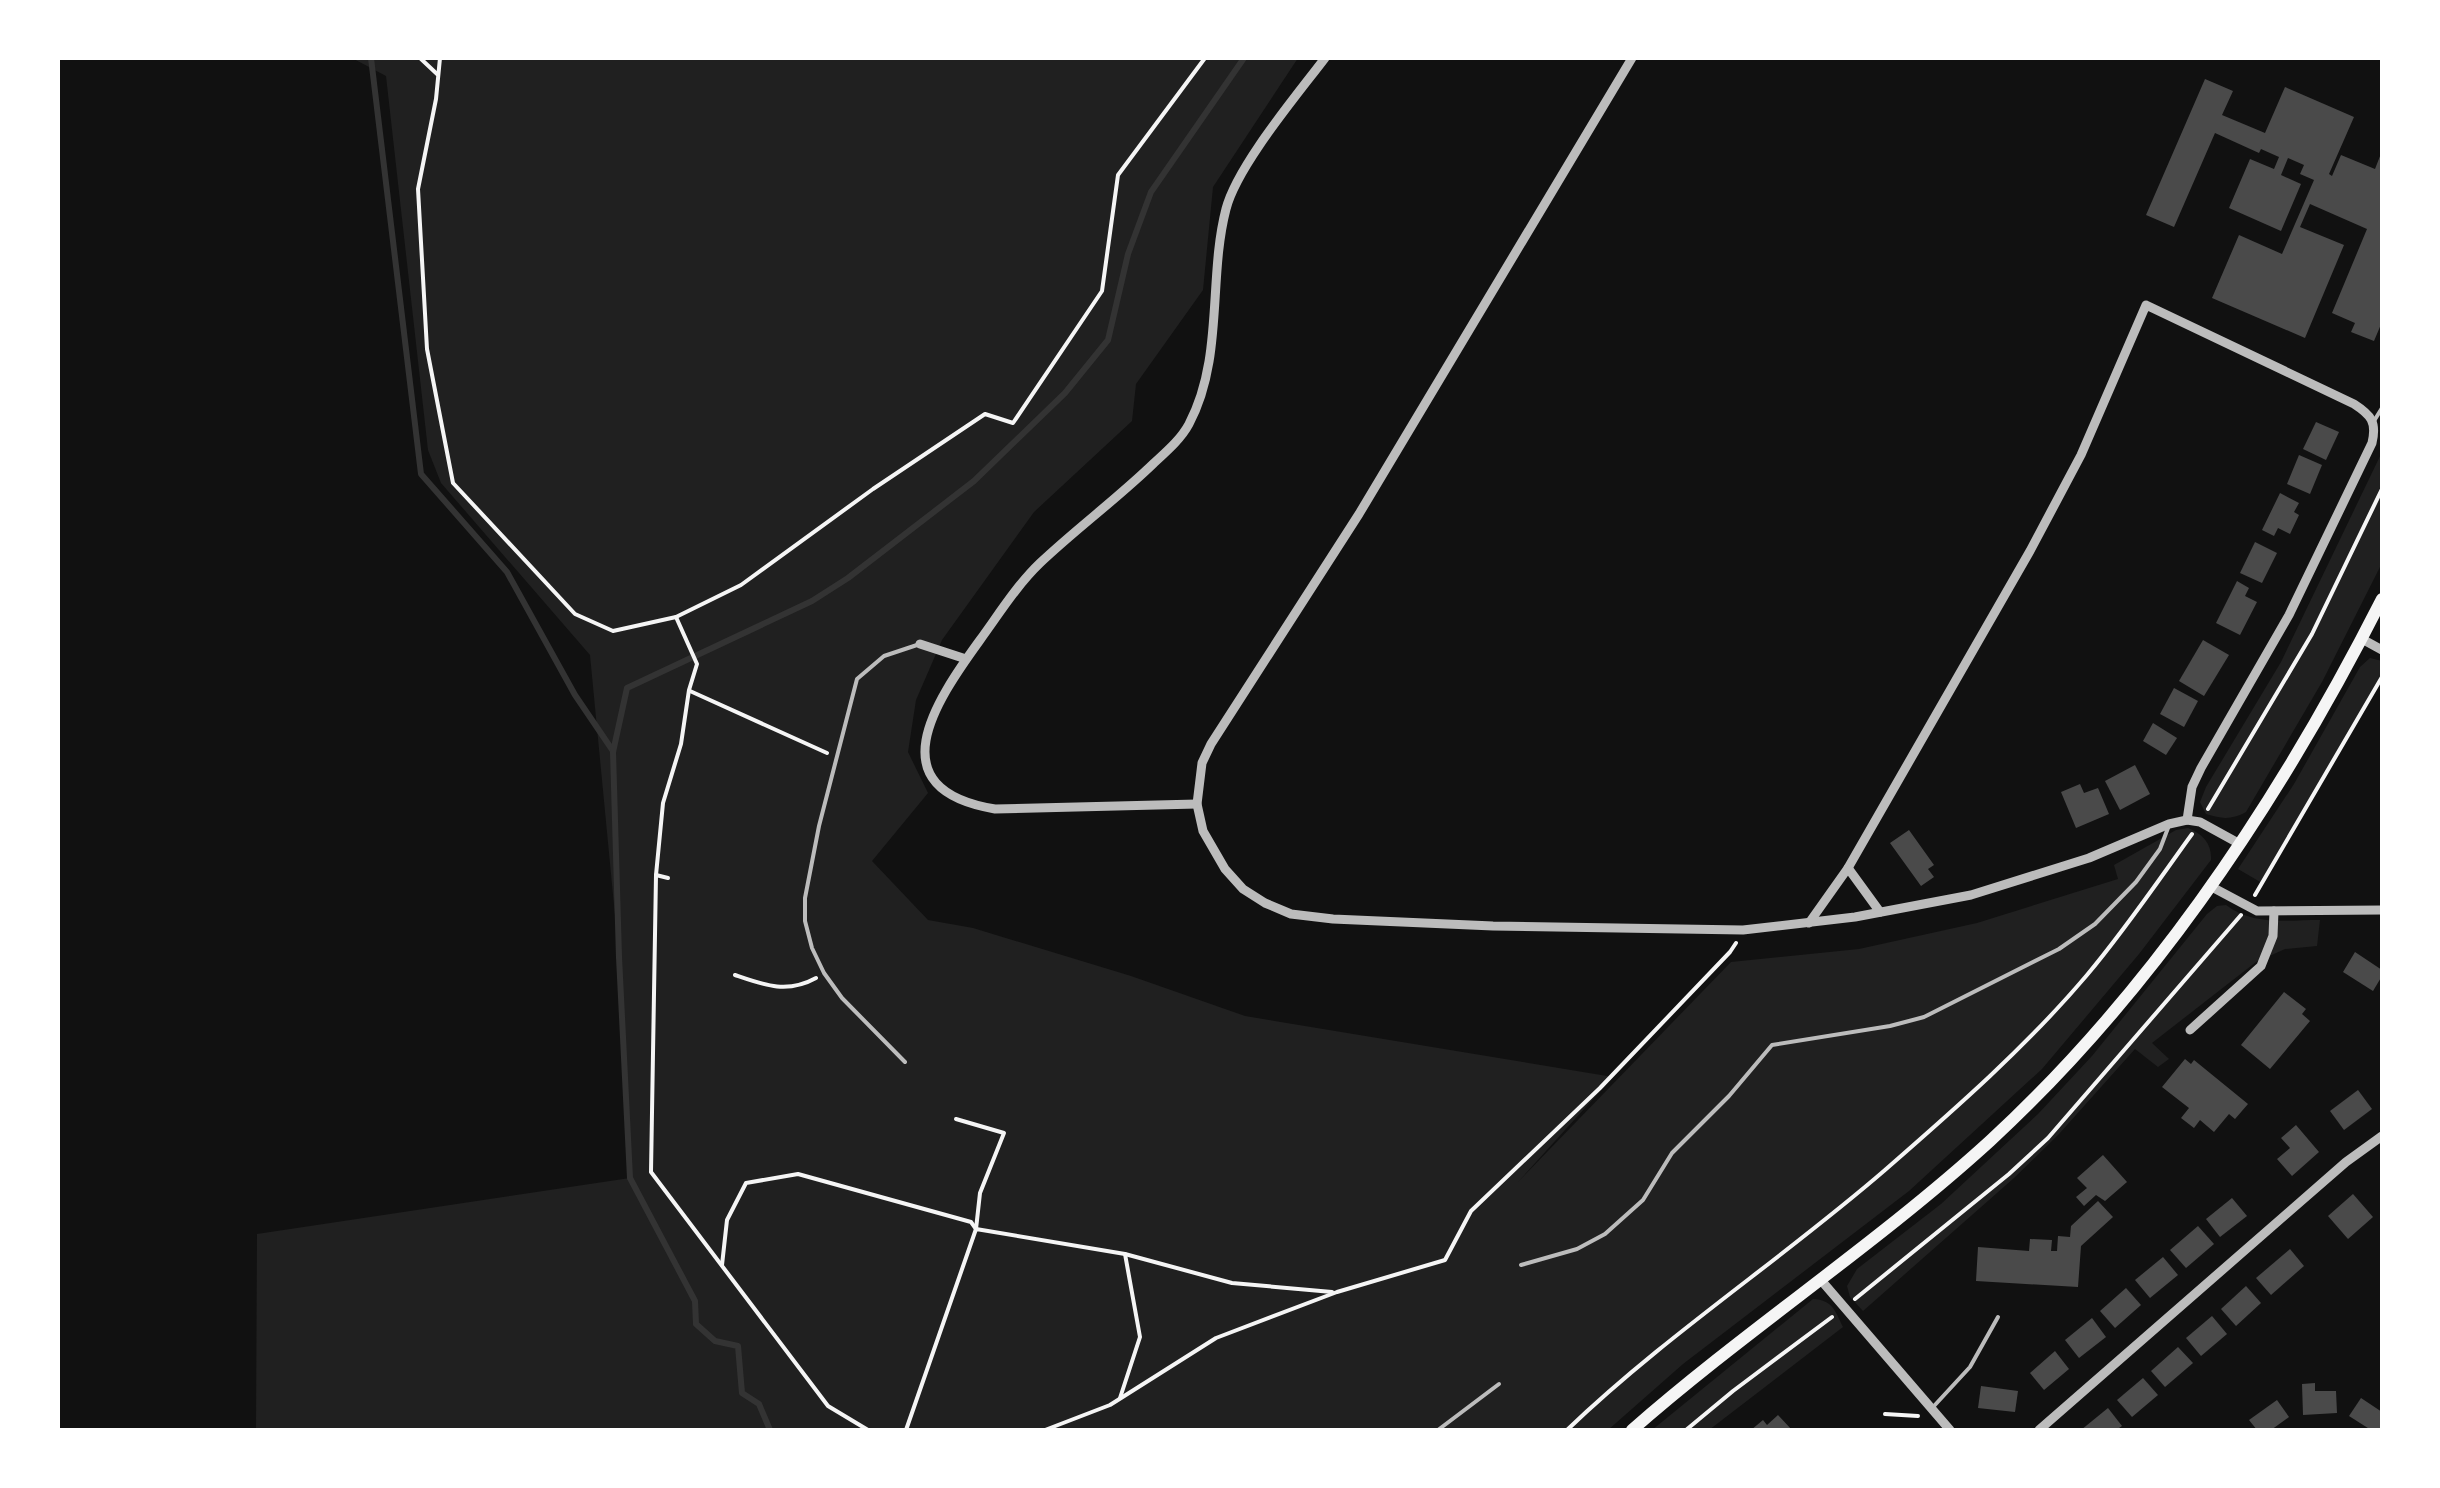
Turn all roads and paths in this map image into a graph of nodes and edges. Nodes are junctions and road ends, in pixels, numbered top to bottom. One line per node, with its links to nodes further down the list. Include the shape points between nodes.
1 (420, 58): 6 (path)
2 (440, 58): 6 (path)
3 (1205, 58): 11 (path, via 1118,175 1102,292 1012,424 985,414 741,585)
4 (1325, 58): 15 (street, via 1227,206 1206,376 1188,426 1039,564)
5 (1632, 58): 18 (street, via 1359,514 1211,744)
6 (437, 74): 11 (path, via 418,190 427,349 453,482 575,614 613,631)
7 (2382, 408): 8 (lane)
8 (2374, 421): 19 (street, via 2372,443 2289,615 2192,786); 23 (street, via 2354,404 2146,305 2081,455)
9 (2382, 489): 20 (path, via 2312,634)
10 (2382, 599): 12 (main road)
11 (676, 617): 16 (path, via 697,664)
12 (2362, 639): 14 (street); 22 (main road)
13 (920, 644): 15 (street); 17 (lane, via 884,656 858,679)
14 (2382, 650)
15 (966, 659): 18 (street, via 924,736 924,756 947,793 995,809)
16 (688, 690): 17 (path); 24 (path, via 663,803)
17 (836, 757): 32 (lane, via 805,898 805,921)
18 (1197, 804): 31 (street, via 1203,831 1225,869 1243,889 1292,914)
19 (2187, 820): 20 (street); 21 (street)
20 (2200, 822): 22 (street); 53 (path, via 2089,973 2016,1051 1882,1172)
21 (2169, 824): 29 (street, via 2029,879); 41 (lane, via 2136,882 2081,936 1924,1017 1772,1045 1672,1153 1643,1200 1605,1234)
22 (2240, 844): 26 (main road)
23 (1848, 868): 29 (street); 30 (street)
24 (656, 875): 25 (path); 40 (path, via 651,1172)
25 (668, 878)
26 (2210, 886): 28 (street, via 2248,908); 42 (main road, via 2105,1022 2027,1105)
27 (2382, 910): 28 (street)
28 (2274, 911): 34 (street, via 2261,966)
29 (1880, 912): 30 (street)
30 (1810, 922): 31 (street)
31 (1743, 930): 43 (path, via 1730,952 1613,1075 1471,1211 1445,1260)
32 (824, 974): 33 (path, via 798,988); 35 (lane)
33 (735, 975)
34 (2190, 1030)
35 (906, 1062)
36 (956, 1119): 38 (path, via 1004,1133 980,1193)
37 (2382, 1136): 56 (street)
38 (976, 1230): 39 (path); 40 (path, via 971,1222 798,1174 746,1183 727,1220); 50 (path)
39 (1125, 1254): 43 (path, via 1232,1282); 46 (path, via 1140,1336)
40 (722, 1266): 49 (path, via 828,1406)
41 (1521, 1266)
42 (1820, 1279): 47 (street); 54 (main road)
43 (1336, 1292): 46 (path, via 1216,1338)
44 (1998, 1317): 47 (lane, via 1970,1367)
45 (1499, 1384): 52 (lane)
46 (1120, 1398): 51 (path)
47 (1931, 1410): 48 (path, via 1916,1418); 55 (street)
48 (1885, 1414)
49 (868, 1430)
50 (906, 1430)
51 (1045, 1430)
52 (1438, 1430)
53 (1567, 1430)
54 (1632, 1430)
55 (1950, 1430)
56 (2039, 1430)

